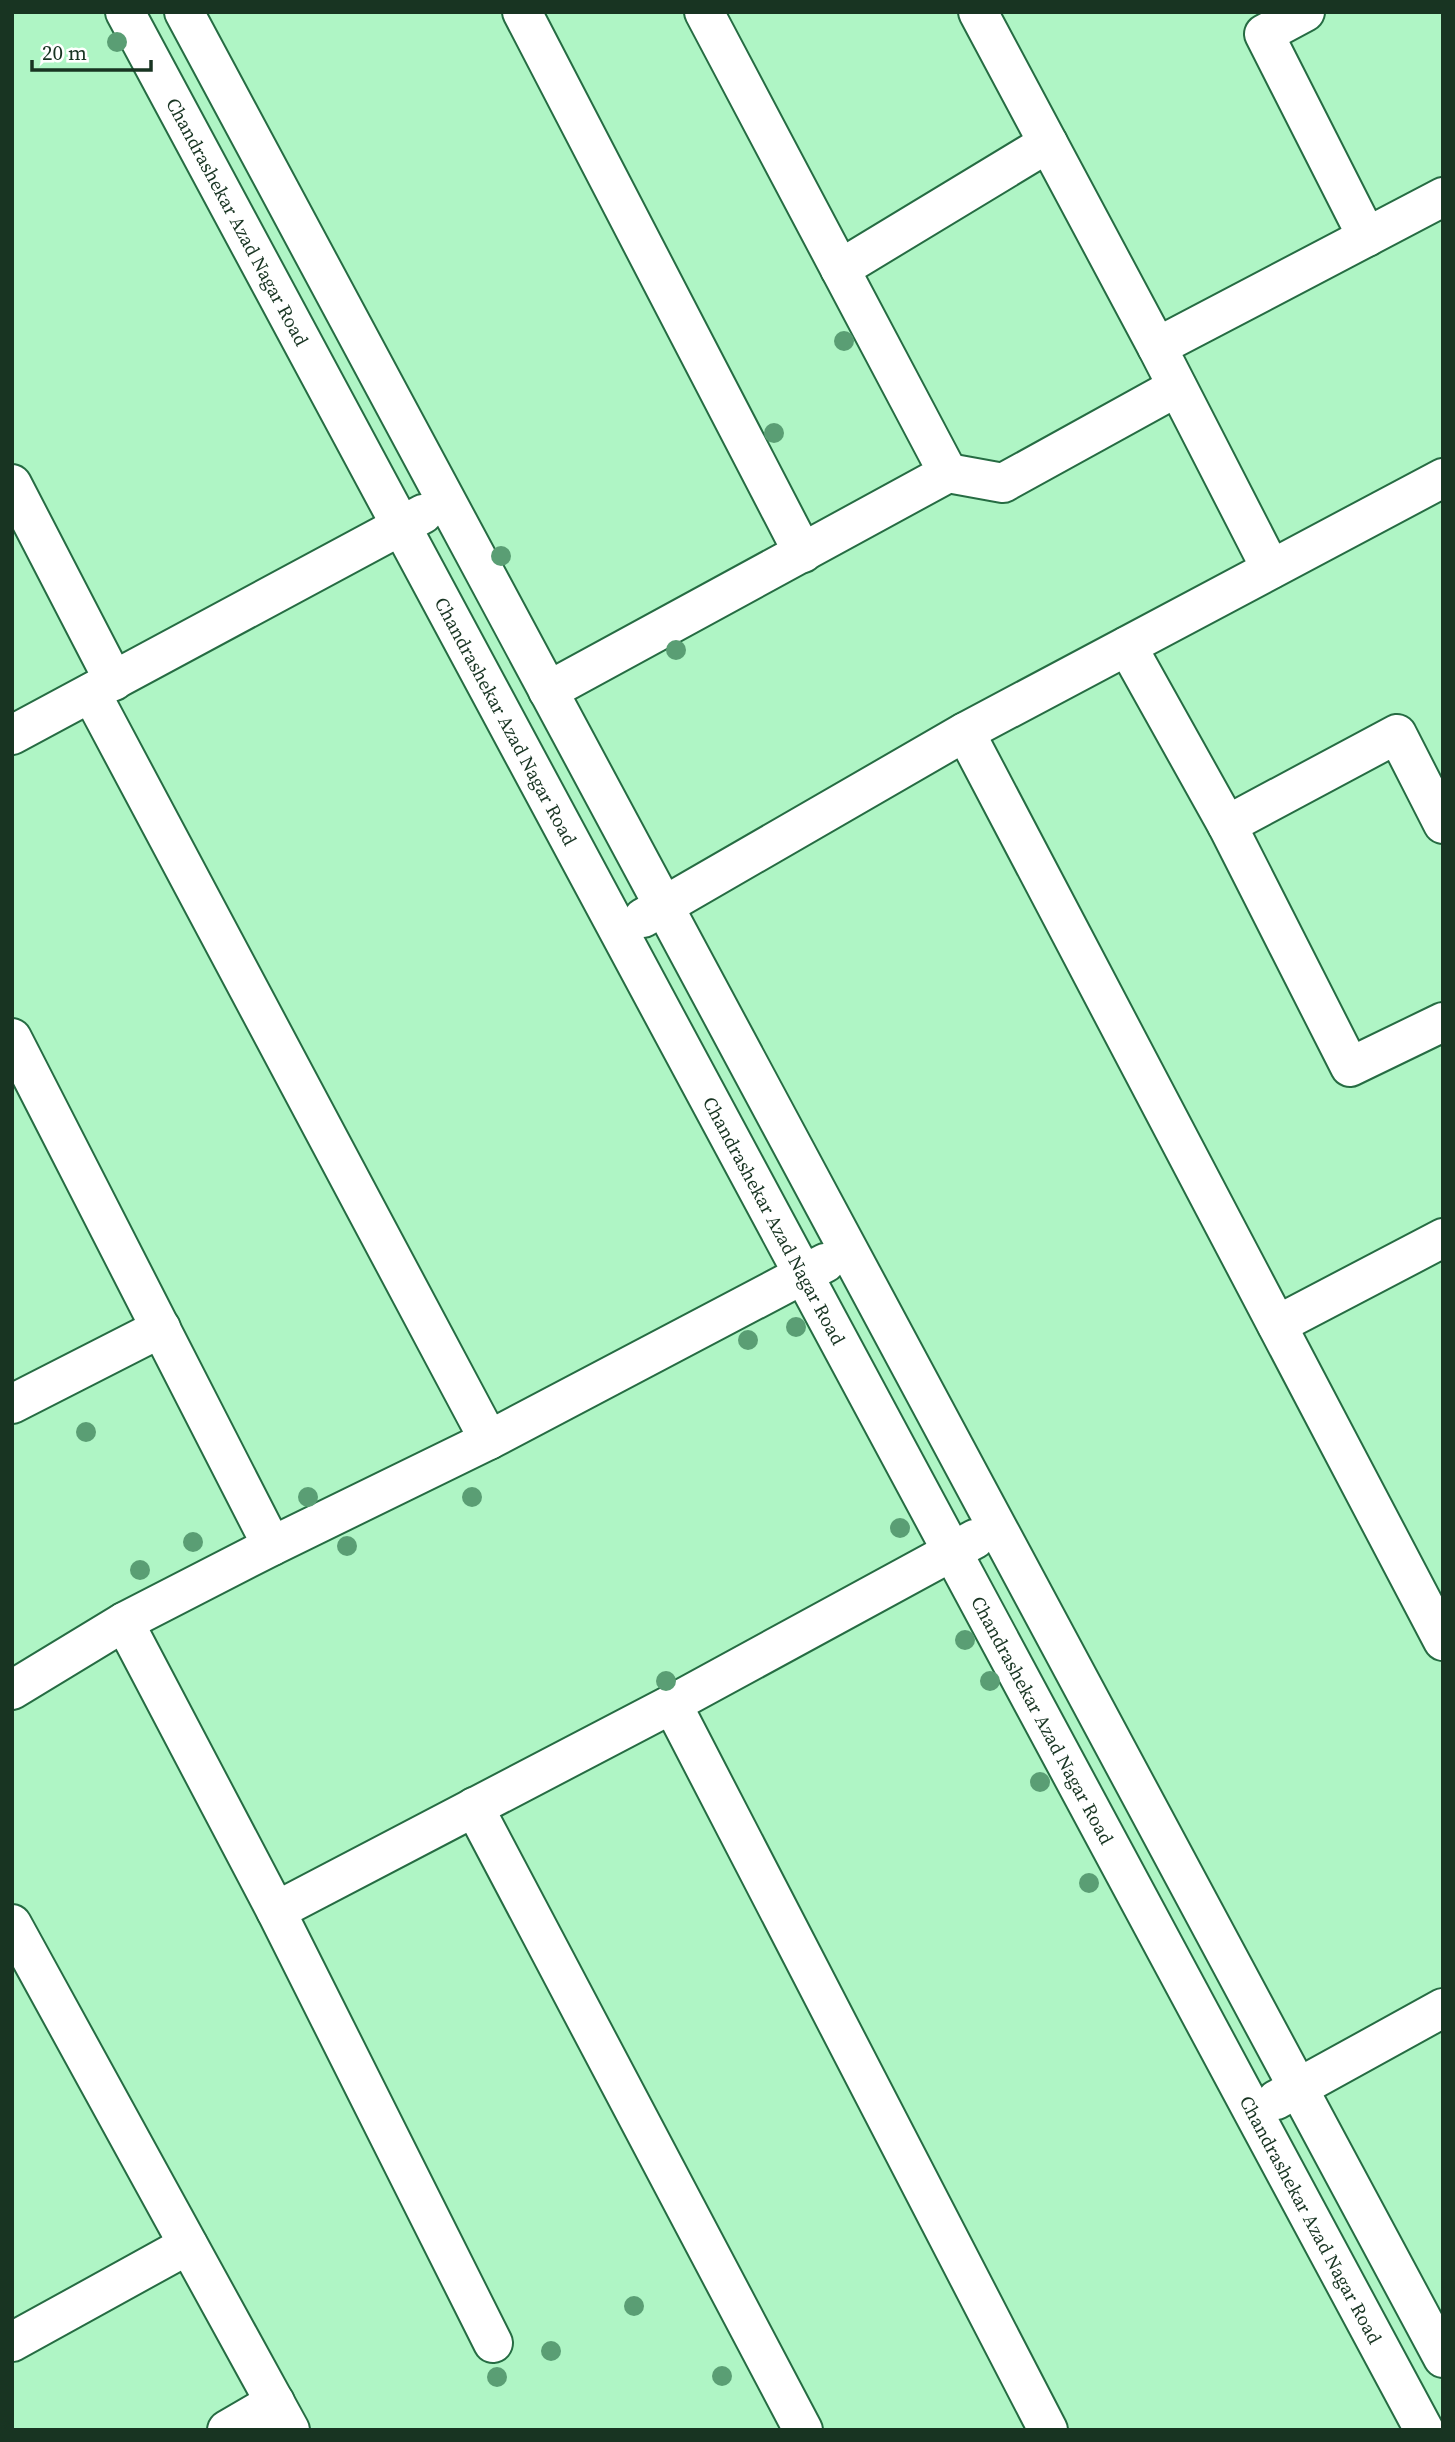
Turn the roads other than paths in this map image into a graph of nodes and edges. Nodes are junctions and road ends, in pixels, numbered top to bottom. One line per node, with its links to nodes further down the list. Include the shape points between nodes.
1 (125, 12): 18 (street, Chandrashekar Azad Nagar Road)
2 (184, 12): 17 (street)
3 (522, 12): 19 (street)
4 (704, 12): 11 (street)
5 (978, 12): 8 (street)
6 (1305, 12): 7 (street)
7 (1258, 23): 10 (street)
8 (1048, 143): 11 (street); 12 (street)
9 (1443, 197): 10 (street)
10 (1367, 237): 12 (street)
11 (841, 270): 14 (street)
12 (1157, 348): 13 (street)
13 (1177, 387): 14 (street, via 1003,483); 20 (street)
14 (948, 473): 19 (street)
15 (1443, 478): 20 (street)
16 (12, 484): 22 (street)
17 (446, 501): 18 (street); 23 (street)
18 (401, 525): 22 (street); 29 (street, Chandrashekar Azad Nagar Road)
19 (803, 553): 23 (street)
20 (1271, 569): 21 (street)
21 (1127, 646): 24 (street); 27 (street)
22 (103, 687): 25 (street); 38 (street)
23 (548, 691): 28 (street)
24 (965, 732): 28 (street); 35 (street)
25 (12, 736)
26 (1443, 824): 27 (street, via 1397,734)
27 (1227, 825): 30 (street, via 1350,1067)
28 (663, 905): 29 (street); 33 (street)
29 (620, 932): 34 (street, Chandrashekar Azad Nagar Road)
30 (1443, 1022)
31 (12, 1038): 36 (street)
32 (1443, 1238): 35 (street)
33 (849, 1251): 34 (street); 39 (street)
34 (804, 1274): 38 (street); 41 (street, Chandrashekar Azad Nagar Road)
35 (1277, 1325): 43 (street)
36 (161, 1328): 37 (street); 40 (street)
37 (12, 1404)
38 (489, 1440): 40 (street)
39 (999, 1527): 41 (street); 50 (street)
40 (272, 1546): 42 (street)
41 (952, 1550): 45 (street); 51 (street, Chandrashekar Azad Nagar Road)
42 (124, 1622): 44 (street); 47 (street)
43 (1443, 1641)
44 (12, 1690)
45 (672, 1704): 46 (street); 57 (street)
46 (474, 1807): 47 (street); 59 (street)
47 (276, 1911): 54 (street)
48 (12, 1924): 52 (street)
49 (1443, 2008): 50 (street)
50 (1298, 2089): 51 (street); 55 (street)
51 (1252, 2112): 60 (street, Chandrashekar Azad Nagar Road)
52 (188, 2245): 53 (street); 56 (street)
53 (12, 2342)
54 (493, 2343)
55 (1443, 2358)
56 (282, 2416): 58 (street)
57 (1044, 2429)
58 (227, 2430)
59 (803, 2430)
60 (1424, 2430)

